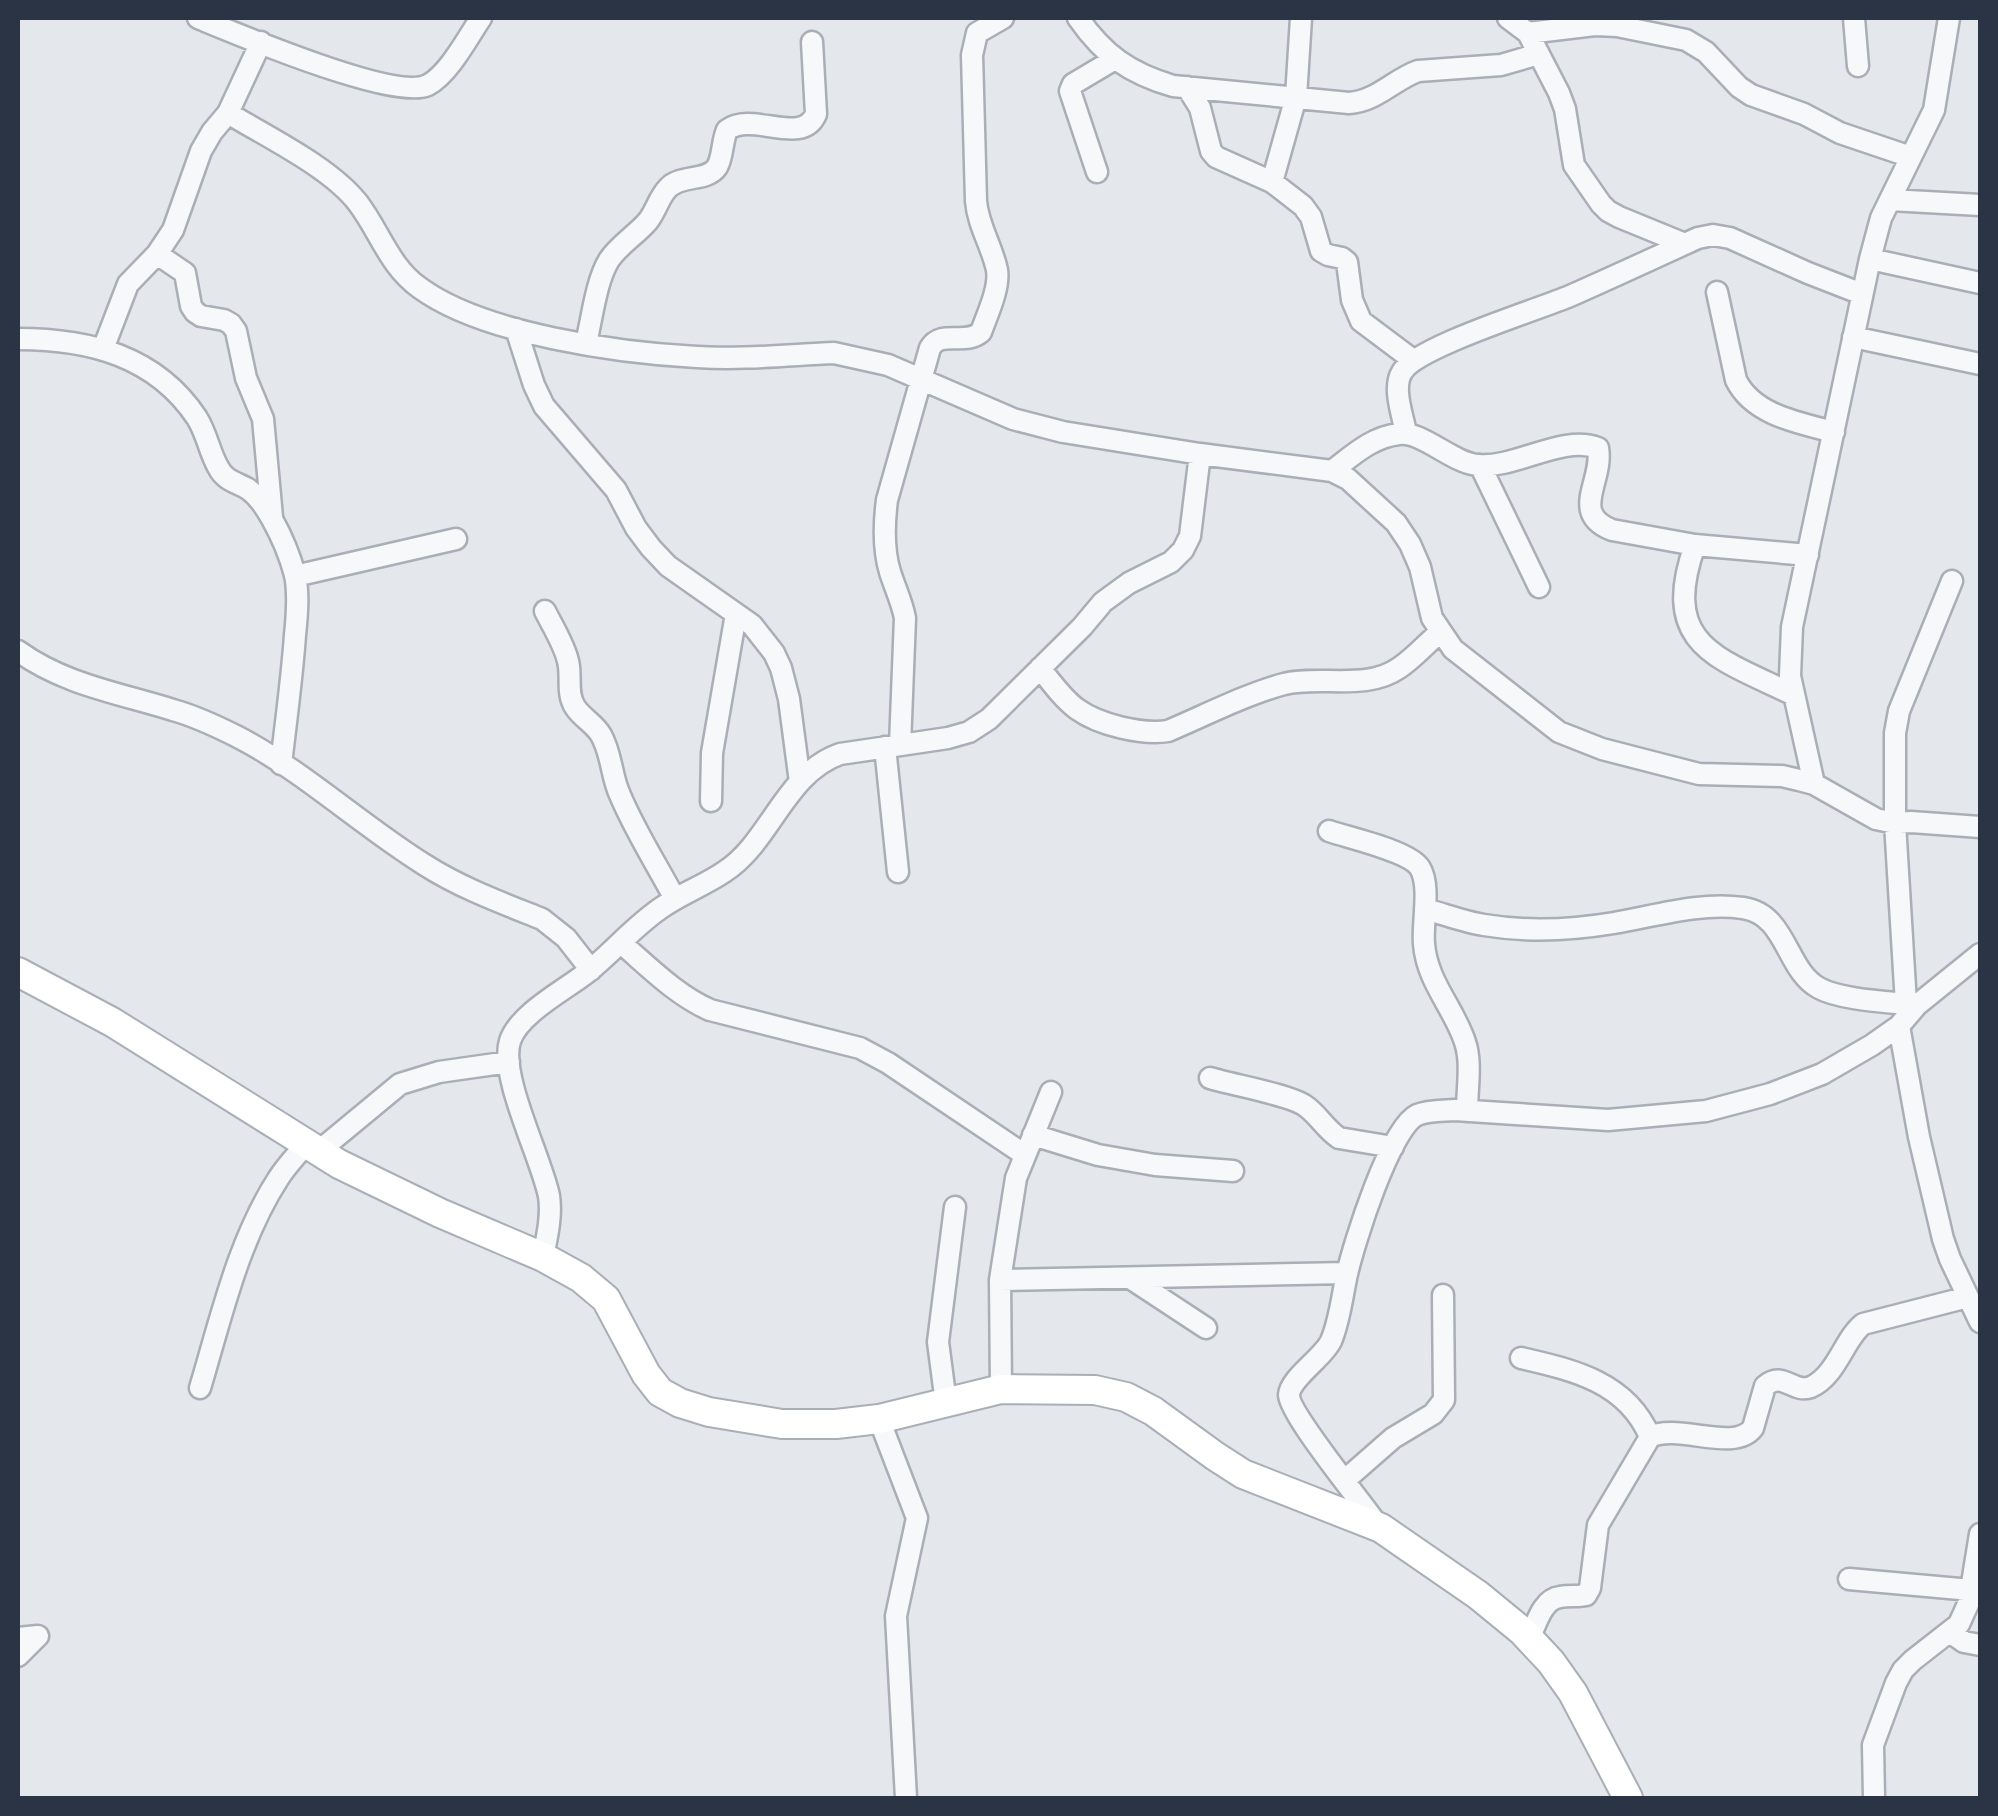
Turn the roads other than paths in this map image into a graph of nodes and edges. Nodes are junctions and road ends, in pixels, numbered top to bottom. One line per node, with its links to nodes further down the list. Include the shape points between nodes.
1 (198, 18): 10 (street)
2 (481, 18): 10 (street, via 425,87 394,87)
3 (1002, 18): 36 (street, via 977,34 972,55 976,201 996,285 981,332 934,340)
4 (1078, 18): 13 (street)
5 (1301, 18): 16 (street)
6 (1508, 18): 9 (street)
7 (1854, 18): 14 (street)
8 (1949, 18): 18 (street, via 1934,110)
9 (1528, 33): 12 (street); 18 (street, via 1595,25 1686,40 1751,95)
10 (261, 42): 17 (street)
11 (812, 42): 32 (street, via 812,123 796,129 740,123 727,130 714,171 671,184 603,273)
12 (1539, 54): 16 (street, via 1501,65 1418,71 1362,102); 23 (street, via 1565,109 1574,164 1601,204)
13 (1114, 59): 15 (street, via 1162,83); 19 (street, via 1070,91)
14 (1858, 66)
15 (1188, 87): 16 (street); 20 (street, via 1216,157)
16 (1296, 97): 20 (street)
17 (228, 112): 24 (street, via 206,140 172,230); 29 (street, via 343,187 418,287)
18 (1911, 157): 21 (street)
19 (1097, 172)
20 (1272, 182): 34 (street, via 1308,212 1322,251 1347,262 1361,321)
21 (1890, 200): 22 (street); 25 (street)
22 (1980, 206)
23 (1685, 244): 28 (street, via 1713,235 1730,238); 34 (street)
24 (156, 254): 33 (street, via 128,284); 42 (street, via 185,273 194,312 224,320 236,331 263,420)
25 (1870, 258): 26 (street); 28 (street)
26 (1980, 283)
27 (1717, 292): 37 (street, via 1740,388 1776,414)
28 (1862, 294): 30 (street)
29 (516, 329): 32 (street); 50 (street, via 544,406 616,490 651,548)
30 (1854, 337): 35 (street); 37 (street)
31 (18, 339): 33 (street)
32 (586, 343): 36 (street, via 698,358 834,354)
33 (102, 349): 42 (street, via 142,365 168,386 195,415 223,475 255,496)
34 (1412, 360): 38 (street, via 1398,378)
35 (1980, 364)
36 (920, 379): 39 (street, via 1012,419); 55 (street, via 884,521 889,568 906,618)
37 (1834, 432): 45 (street)
38 (1406, 433): 40 (street); 41 (street, via 1377,439)
39 (1200, 454): 41 (street); 53 (street, via 1183,550 1116,591)
40 (1480, 466): 44 (street, via 1588,444 1598,448 1600,460 1589,501 1600,525); 48 (street)
41 (1332, 471): 51 (street, via 1396,522 1420,567)
42 (272, 519): 46 (street)
43 (456, 540): 46 (street)
44 (1695, 545): 45 (street); 54 (street, via 1683,588 1691,628 1716,657)
45 (1808, 555): 54 (street, via 1792,627)
46 (295, 576): 56 (street)
47 (1952, 581): 60 (street, via 1899,711)
48 (1538, 587)
49 (545, 611): 64 (street, via 566,654 576,709 602,736 619,795)
50 (736, 614): 57 (street, via 765,639 781,668); 59 (street, via 712,753)
51 (1440, 632): 53 (street, via 1398,670 1364,680 1285,684 1154,733 1078,710); 58 (street, via 1559,732 1699,774 1782,776)
52 (18, 651): 56 (street, via 70,680 207,722)
53 (1040, 668): 55 (street, via 970,732)
54 (1794, 695): 58 (street)
55 (892, 746): 57 (street, via 825,759); 63 (street)
56 (281, 764): 68 (street, via 422,864 556,928)
57 (800, 782): 64 (street, via 737,862)
58 (1814, 784): 60 (street)
59 (711, 801)
60 (1895, 823): 61 (street); 70 (street)
61 (1980, 827)
62 (1329, 832): 65 (street, via 1409,857 1420,867)
63 (898, 872)
64 (675, 899): 66 (street)
65 (1425, 909): 70 (street, via 1480,924 1546,929 1686,909 1744,908 1766,918 1809,982 1822,990); 75 (street, via 1429,968 1468,1053)
66 (620, 942): 68 (street); 76 (street, via 694,1004 860,1048)
67 (1980, 954): 70 (street)
68 (591, 970): 72 (street, via 521,1023)
69 (18, 972): 77 (street)
70 (1911, 1005): 71 (street)
71 (1898, 1026): 75 (street, via 1822,1074 1706,1111 1608,1120); 86 (street, via 1943,1239)
72 (508, 1062): 77 (street, via 400,1084); 81 (street, via 550,1201)
73 (1210, 1078): 78 (street, via 1296,1101 1339,1138)
74 (1051, 1092): 76 (street)
75 (1467, 1111): 78 (street, via 1416,1116)
76 (1029, 1145): 79 (street); 84 (street, via 1016,1178)
77 (313, 1147): 81 (street, via 440,1213); 89 (street, via 262,1206)
78 (1393, 1147): 82 (street)
79 (1232, 1171)
80 (955, 1207): 91 (street, via 938,1342)
81 (543, 1256): 92 (street, via 606,1299 646,1374 680,1402 782,1424)
82 (1347, 1273): 83 (street); 94 (street, via 1330,1344 1289,1396)
83 (1130, 1278): 84 (street); 87 (street)
84 (1000, 1280): 90 (street)
85 (1443, 1295): 94 (street, via 1444,1400)
86 (1976, 1311): 93 (street, via 1864,1324 1838,1362 1809,1388 1770,1380 1753,1428 1742,1437)
87 (1206, 1328)
88 (1521, 1358): 93 (street, via 1604,1385 1638,1413)
89 (200, 1388)
90 (1001, 1390): 91 (street); 95 (street, via 1095,1390 1126,1398 1244,1474)
91 (946, 1402): 92 (street)
92 (879, 1419): 104 (street, via 917,1518 896,1616)
93 (1650, 1436): 101 (street, via 1598,1525 1586,1595 1550,1600)
94 (1345, 1480): 95 (street)
95 (1380, 1528): 101 (street)
96 (1980, 1534): 98 (street)
97 (1849, 1579): 98 (street)
98 (1971, 1590): 99 (street)
99 (1950, 1632): 102 (street); 106 (street, via 1913,1660 1896,1684 1873,1746)
100 (18, 1638): 103 (street, via 38,1636)
101 (1529, 1639): 105 (street, via 1573,1693)
102 (1980, 1645)
103 (18, 1656)
104 (906, 1798)
105 (1628, 1798)
106 (1874, 1798)

